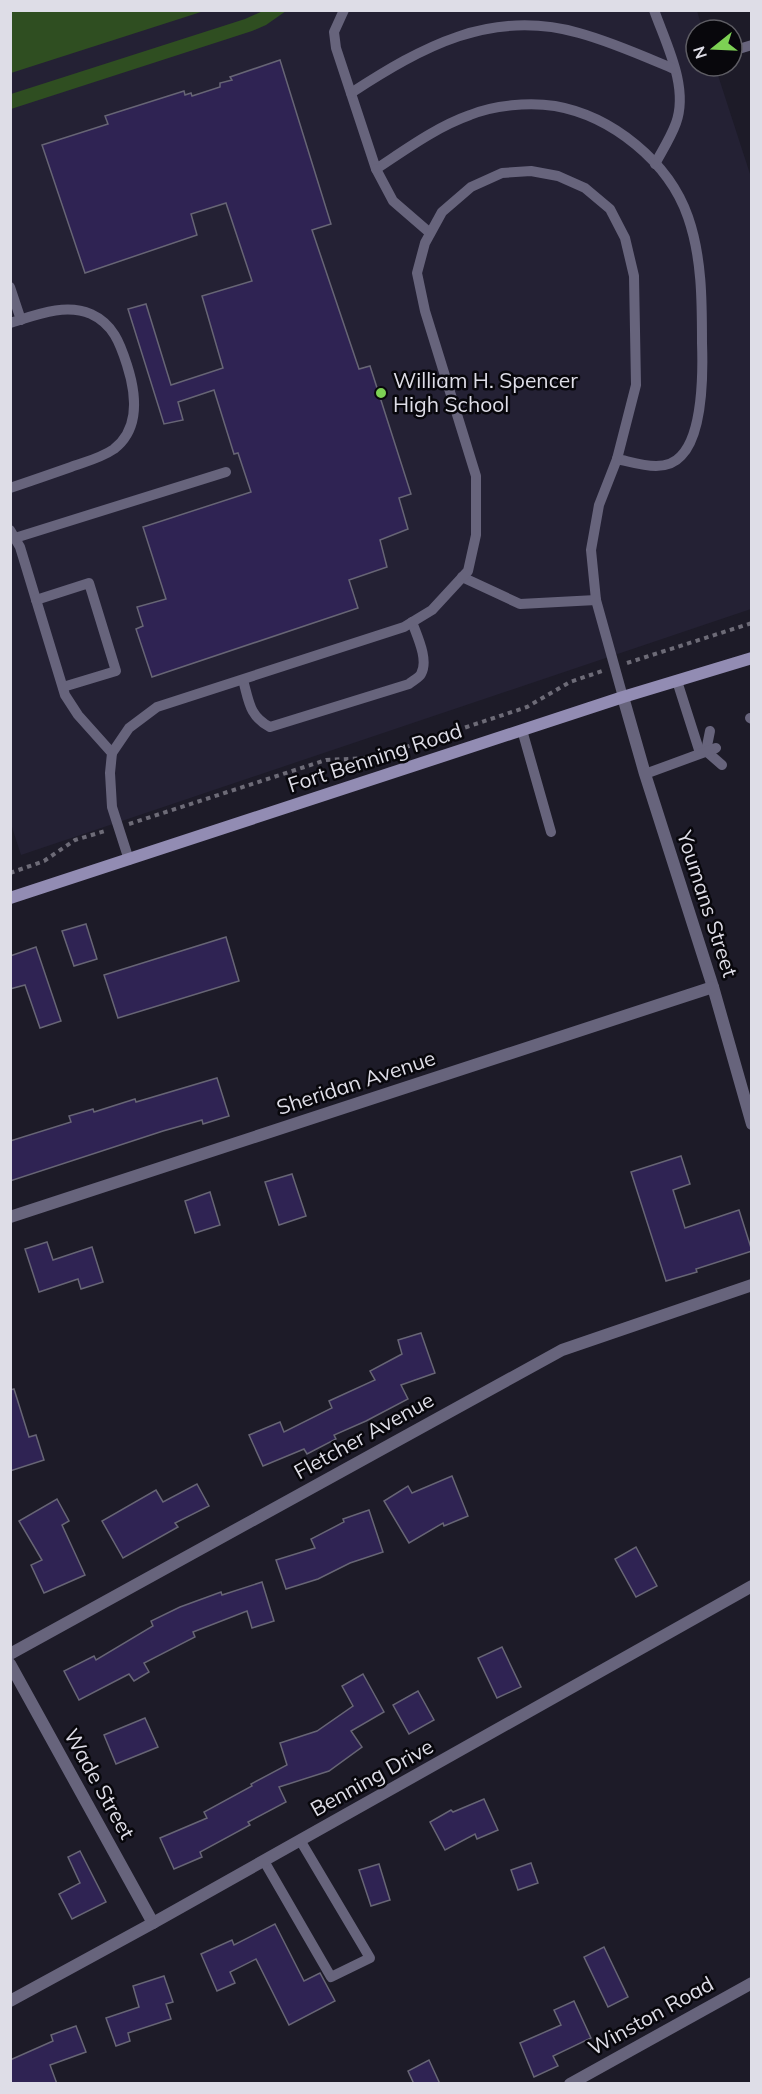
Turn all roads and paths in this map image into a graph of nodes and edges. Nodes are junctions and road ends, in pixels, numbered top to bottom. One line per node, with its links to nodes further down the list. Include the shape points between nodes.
1 (344, 10): 4 (lane, via 334,32)
2 (654, 10): 3 (lane)
3 (674, 69): 4 (lane, via 578,33 543,26 505,26 460,35 422,51); 5 (lane, via 680,103 676,123)
4 (351, 93): 6 (lane)
5 (654, 164): 6 (lane, via 630,140 589,116 554,106 507,105 470,115); 10 (lane, via 666,175 688,215 698,254 703,377 690,444 681,458 656,466)
6 (376, 169): 7 (lane, via 393,201)
7 (430, 233): 10 (lane, via 442,212 471,187 502,172 531,171 558,176 585,188 609,209 625,238 634,276 636,385); 14 (lane, via 417,273 476,476 476,536 468,571)
8 (10, 287): 9 (lane)
9 (16, 321): 12 (lane, via 72,309 107,324 120,342 136,401 127,434 114,449 99,458)
10 (617, 459): 16 (lane, via 599,505 591,550)
11 (226, 472): 13 (lane)
12 (10, 488)
13 (13, 534): 15 (lane)
14 (462, 577): 16 (lane, via 520,604); 17 (lane, via 432,610)
15 (36, 600): 23 (lane); 23 (lane, via 89,583 103,627 116,671)
16 (596, 600): 20 (lane)
17 (412, 622): 21 (lane); 21 (lane, via 423,662 421,674 409,684 270,727 254,715)
18 (752, 623): 20 (path)
19 (750, 662): 22 (street, Fort Benning Road)
20 (614, 667): 24 (lane); 31 (path, via 570,682 527,707 382,755 326,760)
21 (243, 680): 28 (lane, via 157,708 129,728)
22 (678, 681): 24 (street, Fort Benning Road); 27 (lane)
23 (63, 687): 28 (lane, via 78,715)
24 (623, 697): 25 (street, Fort Benning Road); 30 (street, Youmans Street)
25 (522, 730): 32 (lane); 33 (street, Fort Benning Road)
26 (710, 731): 27 (lane)
27 (707, 751): 29 (lane); 30 (lane)
28 (112, 753): 31 (lane, via 112,807)
29 (722, 765)
30 (645, 774): 36 (street, Youmans Street)
31 (118, 827): 33 (lane); 34 (path, via 75,840 44,861)
32 (551, 832)
33 (129, 860): 35 (street, Fort Benning Road)
34 (10, 873)
35 (10, 898)
36 (713, 987): 37 (street, Youmans Street); 38 (street, Sheridan Avenue)
37 (752, 1124)
38 (10, 1217)
39 (752, 1285): 41 (street, Fletcher Avenue, via 562,1350)
40 (752, 1587): 43 (street, Benning Drive)
41 (10, 1654)
42 (10, 1664): 45 (street, Wade Street)
43 (300, 1840): 44 (street, Benning Drive); 44 (lane, via 370,1958 331,1977)
44 (264, 1861): 45 (street, Benning Drive)
45 (153, 1923): 47 (street, Benning Drive)
46 (752, 1983): 48 (street, Winston Road)
47 (10, 2001)
48 (570, 2084)

